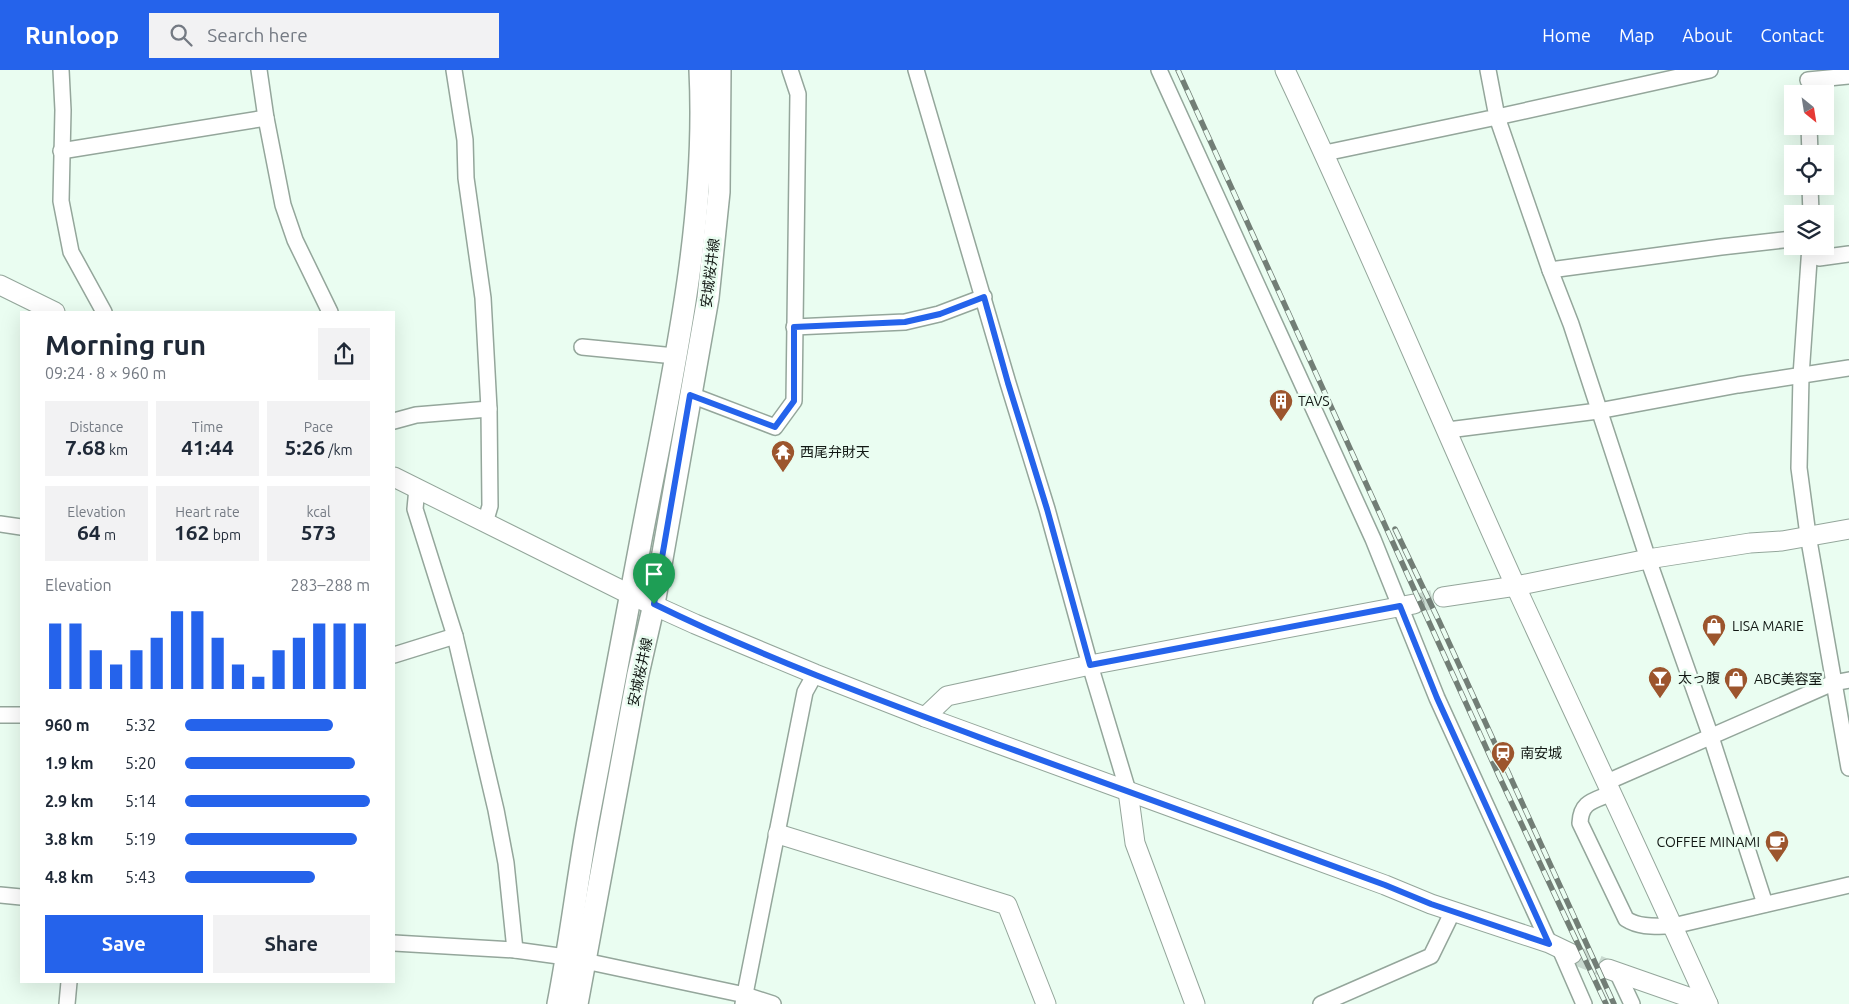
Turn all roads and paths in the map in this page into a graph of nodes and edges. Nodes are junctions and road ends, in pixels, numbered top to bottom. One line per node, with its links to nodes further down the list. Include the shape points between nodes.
1 (61, 70): 16 (street)
2 (259, 70): 15 (street)
3 (454, 70): 34 (street, via 483,298)
4 (700, 70): 30 (main road, 安城桜井線, via 694,248)
5 (720, 70): 33 (main road, 安城桜井線, via 719,192 708,298)
6 (790, 70): 28 (street, via 798,94)
7 (916, 70): 24 (street)
8 (1159, 70): 50 (street, via 1369,530)
9 (1285, 70): 17 (street)
10 (1488, 70): 14 (street)
11 (1710, 70): 14 (street)
12 (1849, 76): 13 (street)
13 (1807, 81)
14 (1496, 117): 17 (street); 22 (street)
15 (266, 118): 16 (street); 27 (street, via 283,205 295,240)
16 (61, 151): 26 (street, via 61,202 71,252)
17 (1325, 153): 37 (street)
18 (1784, 240): 22 (street)
19 (1849, 254): 21 (street, via 1819,258)
20 (1809, 255): 32 (street)
21 (1818, 255)
22 (1550, 270): 35 (street)
23 (0, 285): 25 (street)
24 (984, 297): 28 (street, via 940,314 905,322); 53 (street)
25 (54, 311)
26 (103, 311)
27 (330, 311)
28 (794, 327): 33 (street, via 794,401 775,427)
29 (582, 347): 30 (street)
30 (675, 356): 47 (main road, 安城桜井線)
31 (1849, 368): 32 (street)
32 (1801, 376): 35 (street); 44 (street, via 1799,468)
33 (690, 395): 49 (main road, 安城桜井線)
34 (489, 409): 36 (street, via 416,415); 40 (street, via 490,506)
35 (1598, 410): 37 (street); 45 (street)
36 (395, 421)
37 (1448, 430): 46 (street)
38 (395, 477): 39 (street)
39 (417, 488): 40 (street); 51 (street, via 414,509)
40 (486, 523): 47 (street)
41 (0, 524): 42 (street)
42 (20, 527)
43 (1849, 529): 44 (street)
44 (1808, 535): 45 (street); 56 (street)
45 (1648, 559): 46 (street); 60 (street)
46 (1516, 586): 48 (street); 62 (street)
47 (631, 595): 49 (street); 74 (main road, 安城桜井線, via 588,823)
48 (1443, 597)
49 (654, 604): 54 (street); 74 (main road, 安城桜井線)
50 (1407, 605): 53 (street); 72 (street, via 1437,698)
51 (455, 636): 52 (street); 73 (street, via 496,810 506,863)
52 (395, 656)
53 (1090, 665): 59 (street, via 947,696); 63 (street)
54 (815, 674): 59 (street); 64 (street, via 804,692)
55 (1849, 680): 56 (street)
56 (1833, 683): 60 (street); 61 (street)
57 (0, 715): 58 (street)
58 (20, 715)
59 (926, 717): 63 (street)
60 (1711, 737): 62 (street); 68 (street)
61 (1849, 768)
62 (1610, 787): 70 (street); 70 (street, via 1586,804 1580,812 1580,823 1626,919 1646,926)
63 (1128, 792): 69 (street); 83 (street, via 1135,843)
64 (778, 834): 77 (street); 82 (street, via 1007,905)
65 (1849, 885): 68 (street)
66 (0, 895): 67 (street)
67 (20, 897)
68 (1765, 904): 70 (street)
69 (1453, 911): 72 (street); 84 (street, via 1431,956)
70 (1673, 926): 87 (street)
71 (395, 943): 73 (street)
72 (1561, 949): 85 (street)
73 (515, 950): 74 (street)
74 (575, 958): 77 (street); 79 (main road, 安城桜井線); 80 (main road, 安城桜井線)
75 (1612, 970): 86 (street); 87 (street)
76 (69, 983): 78 (street)
77 (744, 1000): 81 (street)
78 (67, 1004)
79 (558, 1004)
80 (577, 1004)
81 (773, 1004)
82 (1046, 1004)
83 (1195, 1004)
84 (1321, 1004)
85 (1584, 1004)
86 (1632, 1004)
87 (1708, 1004)

